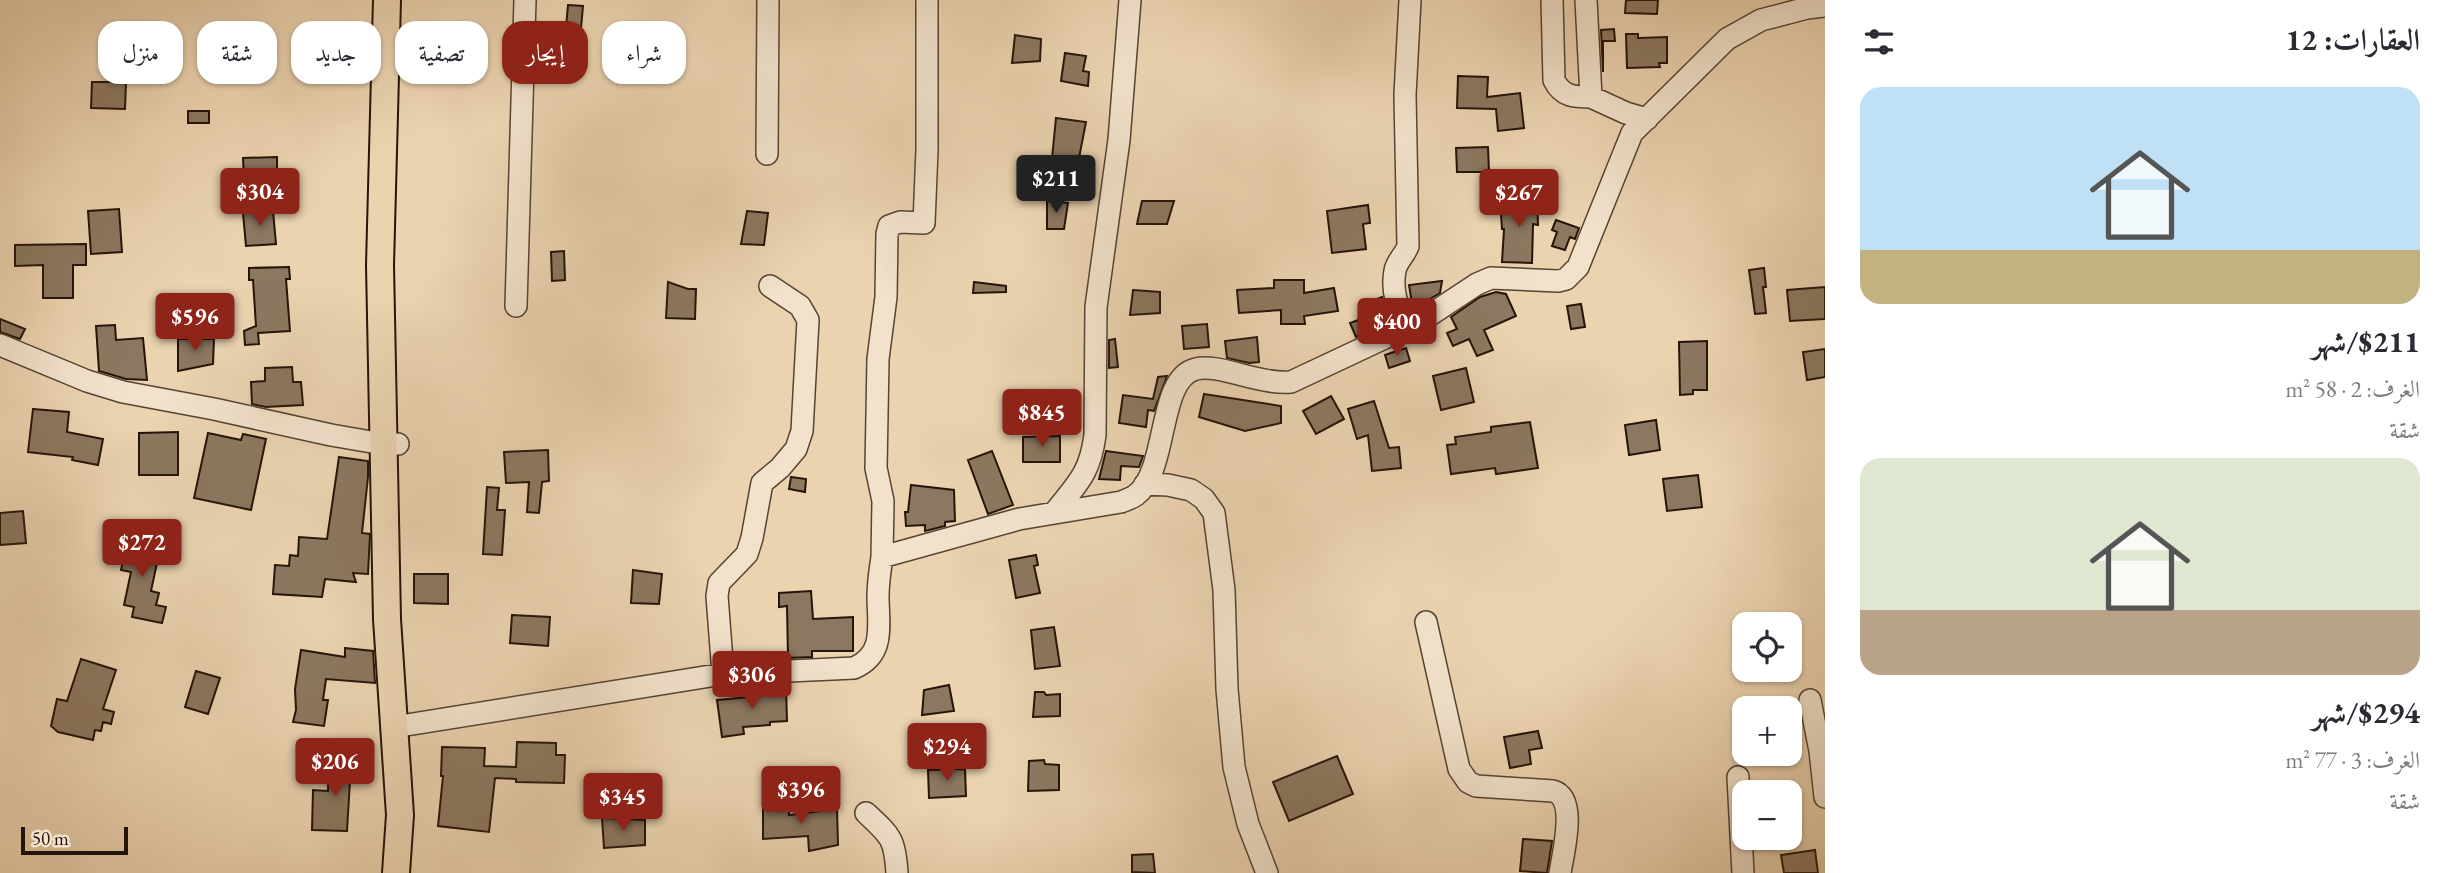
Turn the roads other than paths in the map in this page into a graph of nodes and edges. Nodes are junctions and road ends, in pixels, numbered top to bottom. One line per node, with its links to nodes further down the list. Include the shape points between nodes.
1 (387, 0): 19 (main road, via 380,265)
2 (401, 0): 19 (main road)
3 (525, 0): 16 (street)
4 (768, 0): 14 (street)
5 (927, 0): 22 (street, via 924,223 894,224 887,234 876,468 883,500)
6 (1130, 0): 21 (street, via 1119,140 1096,307 1094,446 1088,468)
7 (1410, 0): 17 (street, via 1405,95 1408,246 1395,270 1398,310)
8 (1552, 0): 12 (street, via 1554,80 1568,95)
9 (1586, 0): 12 (street)
10 (1825, 6): 11 (street)
11 (1761, 10): 13 (street)
12 (1591, 97): 13 (street)
13 (1647, 119): 17 (street, via 1632,133 1573,274 1558,281 1490,278)
14 (767, 154)
15 (770, 286): 24 (street, via 800,306 808,320 802,431 792,455 762,483 747,554 719,583)
16 (516, 306)
17 (1408, 327): 20 (street, via 1291,382 1256,380 1211,368 1186,372 1172,399)
18 (0, 345): 19 (street, via 123,392)
19 (391, 444): 26 (main road, via 398,521)
20 (1145, 484): 21 (street, via 1121,502); 33 (street, via 1191,490 1214,513 1224,590 1234,767 1248,824)
21 (1054, 513): 22 (street)
22 (882, 557): 24 (street, via 877,645 866,663 854,668)
23 (1426, 622): 34 (street, via 1459,769 1476,786 1562,795 1568,814)
24 (723, 674): 26 (street)
25 (1810, 701): 28 (street)
26 (401, 726): 30 (main road); 31 (main road, via 415,824)
27 (1738, 778): 35 (street)
28 (1825, 797)
29 (866, 813): 32 (street, via 887,832 896,848)
30 (396, 873)
31 (412, 873)
32 (897, 873)
33 (1267, 873)
34 (1560, 873)
35 (1743, 873)

